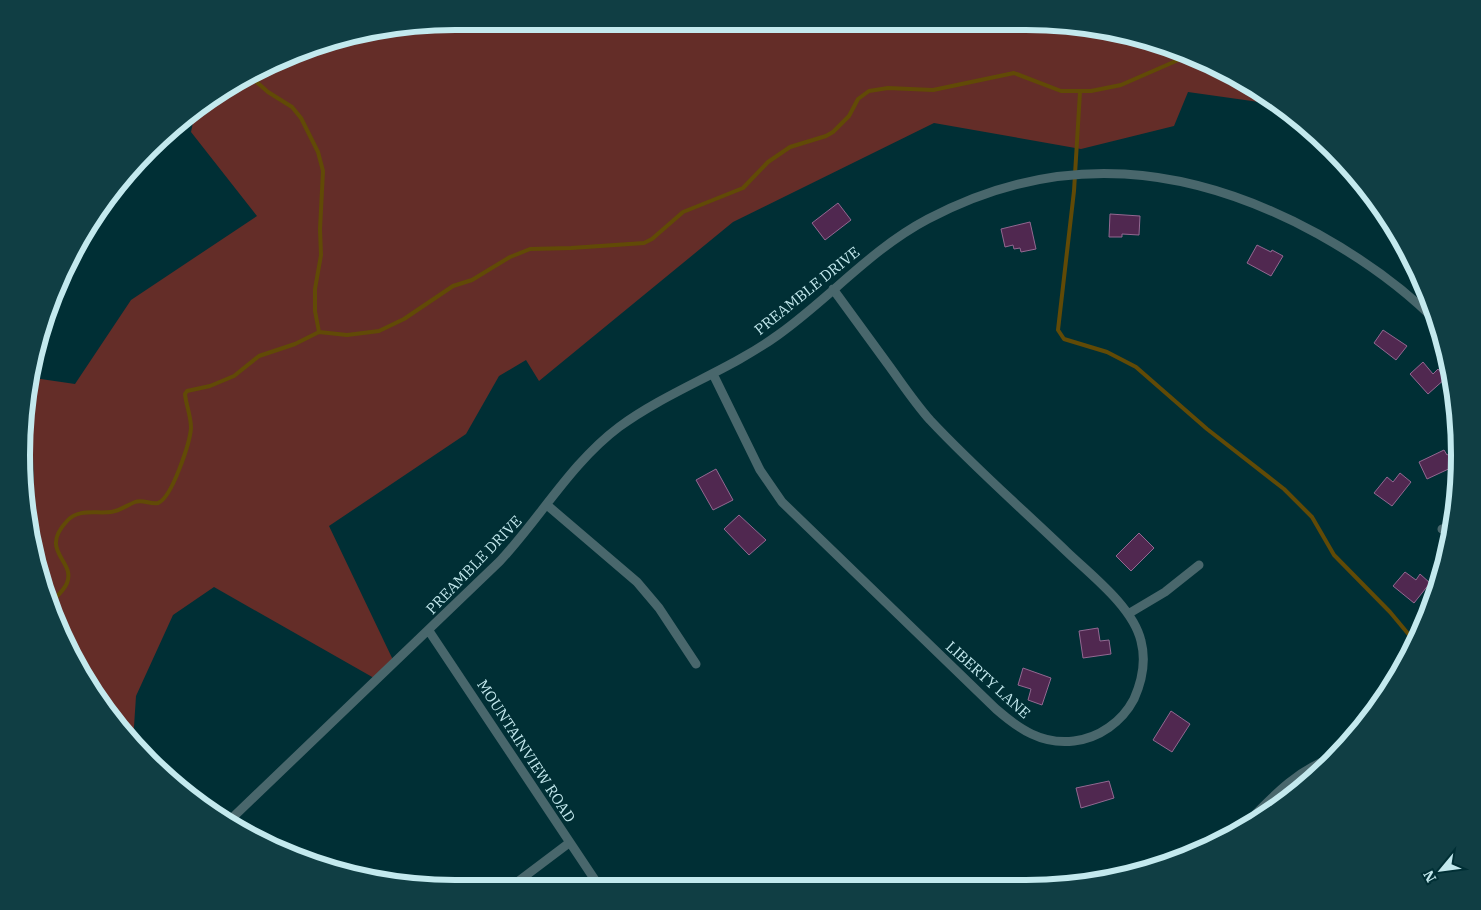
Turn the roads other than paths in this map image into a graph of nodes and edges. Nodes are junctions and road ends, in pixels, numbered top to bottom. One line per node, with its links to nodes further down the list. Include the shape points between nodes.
1 (833, 289): 2 (street, PREAMBLE DRIVE, via 891,242 928,219 968,201 1009,186 1052,177 1136,173 1197,184 1276,212 1363,262); 3 (street, PREAMBLE DRIVE, via 777,336); 6 (street, LIBERTY LANE, via 917,406 1085,568)
2 (1426, 313)
3 (713, 374): 4 (street, PREAMBLE DRIVE, via 619,427 588,455); 6 (street, LIBERTY LANE, via 760,470 782,502 996,709 1024,731 1039,738 1073,741 1098,734 1120,719 1131,705 1143,674 1141,640)
4 (547, 505): 7 (street, PREAMBLE DRIVE, via 513,547); 8 (street, via 637,582 659,608)
5 (1199, 565): 6 (street, via 1165,592)
6 (1128, 614)
7 (429, 631): 11 (street, PREAMBLE DRIVE); 12 (street, MOUNTAINVIEW ROAD)
8 (696, 664)
9 (1318, 764): 10 (street, via 1304,770)
10 (1268, 804)
11 (233, 817)
12 (569, 843): 13 (street); 14 (street, MOUNTAINVIEW ROAD)
13 (520, 880)
14 (595, 880)

